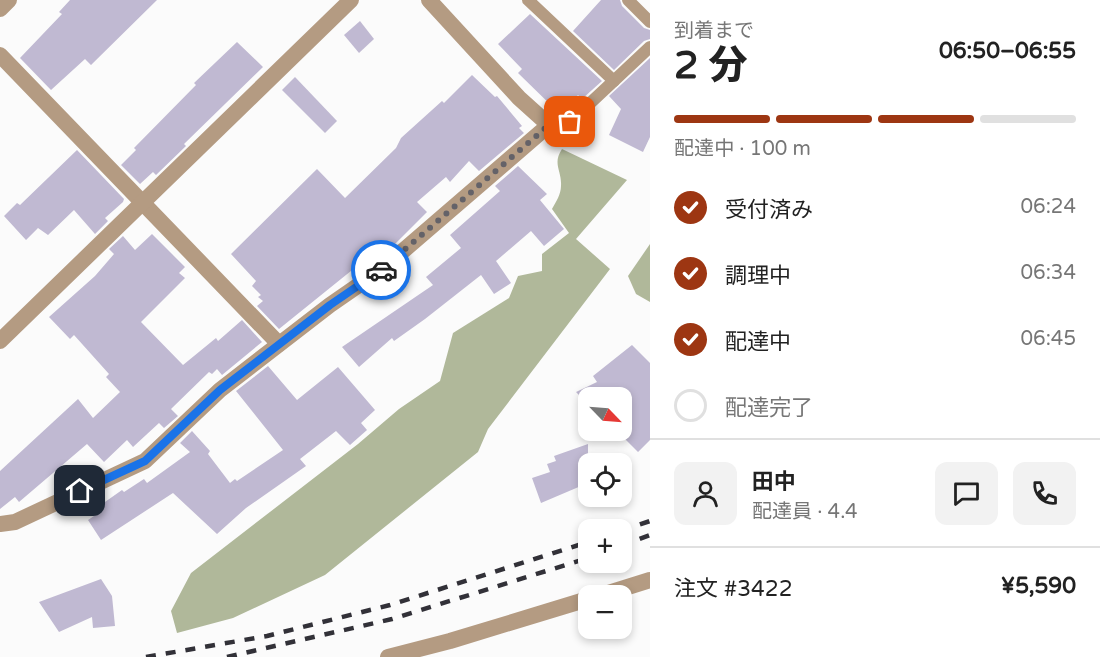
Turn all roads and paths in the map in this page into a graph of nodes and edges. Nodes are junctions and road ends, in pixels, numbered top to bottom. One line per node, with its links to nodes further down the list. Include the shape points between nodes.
1 (9, 0): 6 (street)
2 (351, 0): 12 (street)
3 (429, 0): 11 (street)
4 (528, 0): 10 (lane)
5 (628, 0): 7 (lane)
6 (0, 9)
7 (650, 22)
8 (650, 47): 10 (lane)
9 (0, 55): 12 (street)
10 (614, 81): 11 (lane, via 564,126)
11 (549, 125): 14 (street, via 382,269)
12 (143, 201): 13 (street); 14 (street)
13 (0, 341)
14 (279, 344): 15 (street, via 212,397 145,461 15,522)
15 (0, 524)
16 (650, 580): 17 (street)
17 (632, 586)
18 (578, 603): 19 (street)
19 (452, 649): 20 (street)
20 (388, 657)

